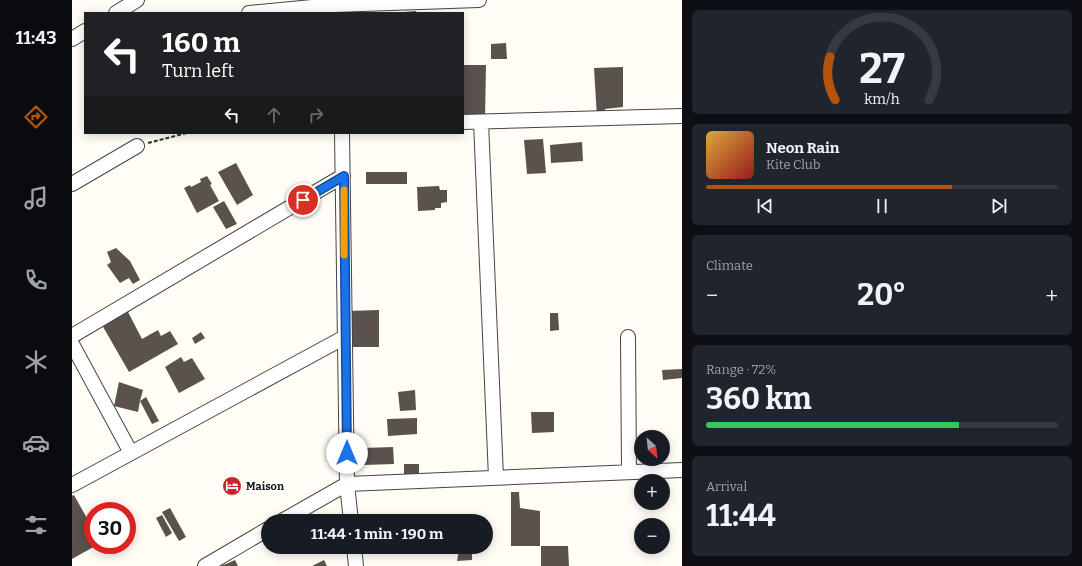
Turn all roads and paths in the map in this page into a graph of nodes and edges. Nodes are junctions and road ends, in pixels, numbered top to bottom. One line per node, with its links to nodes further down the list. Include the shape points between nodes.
1 (137, 0): 4 (street)
2 (478, 0): 3 (street)
3 (333, 6): 5 (street)
4 (118, 12)
5 (261, 12)
6 (84, 32): 7 (street)
7 (72, 39)
8 (682, 116): 10 (street)
9 (464, 122): 10 (street)
10 (481, 122): 23 (street)
11 (183, 134): 13 (path)
12 (342, 134): 14 (street)
13 (137, 146): 15 (street)
14 (344, 176): 16 (street); 17 (street)
15 (72, 184)
16 (72, 336)
17 (345, 336): 20 (street); 24 (street)
18 (628, 337): 22 (street)
19 (72, 344): 20 (street)
20 (131, 453): 25 (street)
21 (682, 470): 22 (street)
22 (629, 472): 23 (street)
23 (496, 478): 24 (street)
24 (347, 484): 26 (street); 27 (street)
25 (72, 485)
26 (294, 514)
27 (350, 514)
28 (261, 533): 30 (street)
29 (355, 554): 31 (street)
30 (204, 566)
31 (356, 566)

